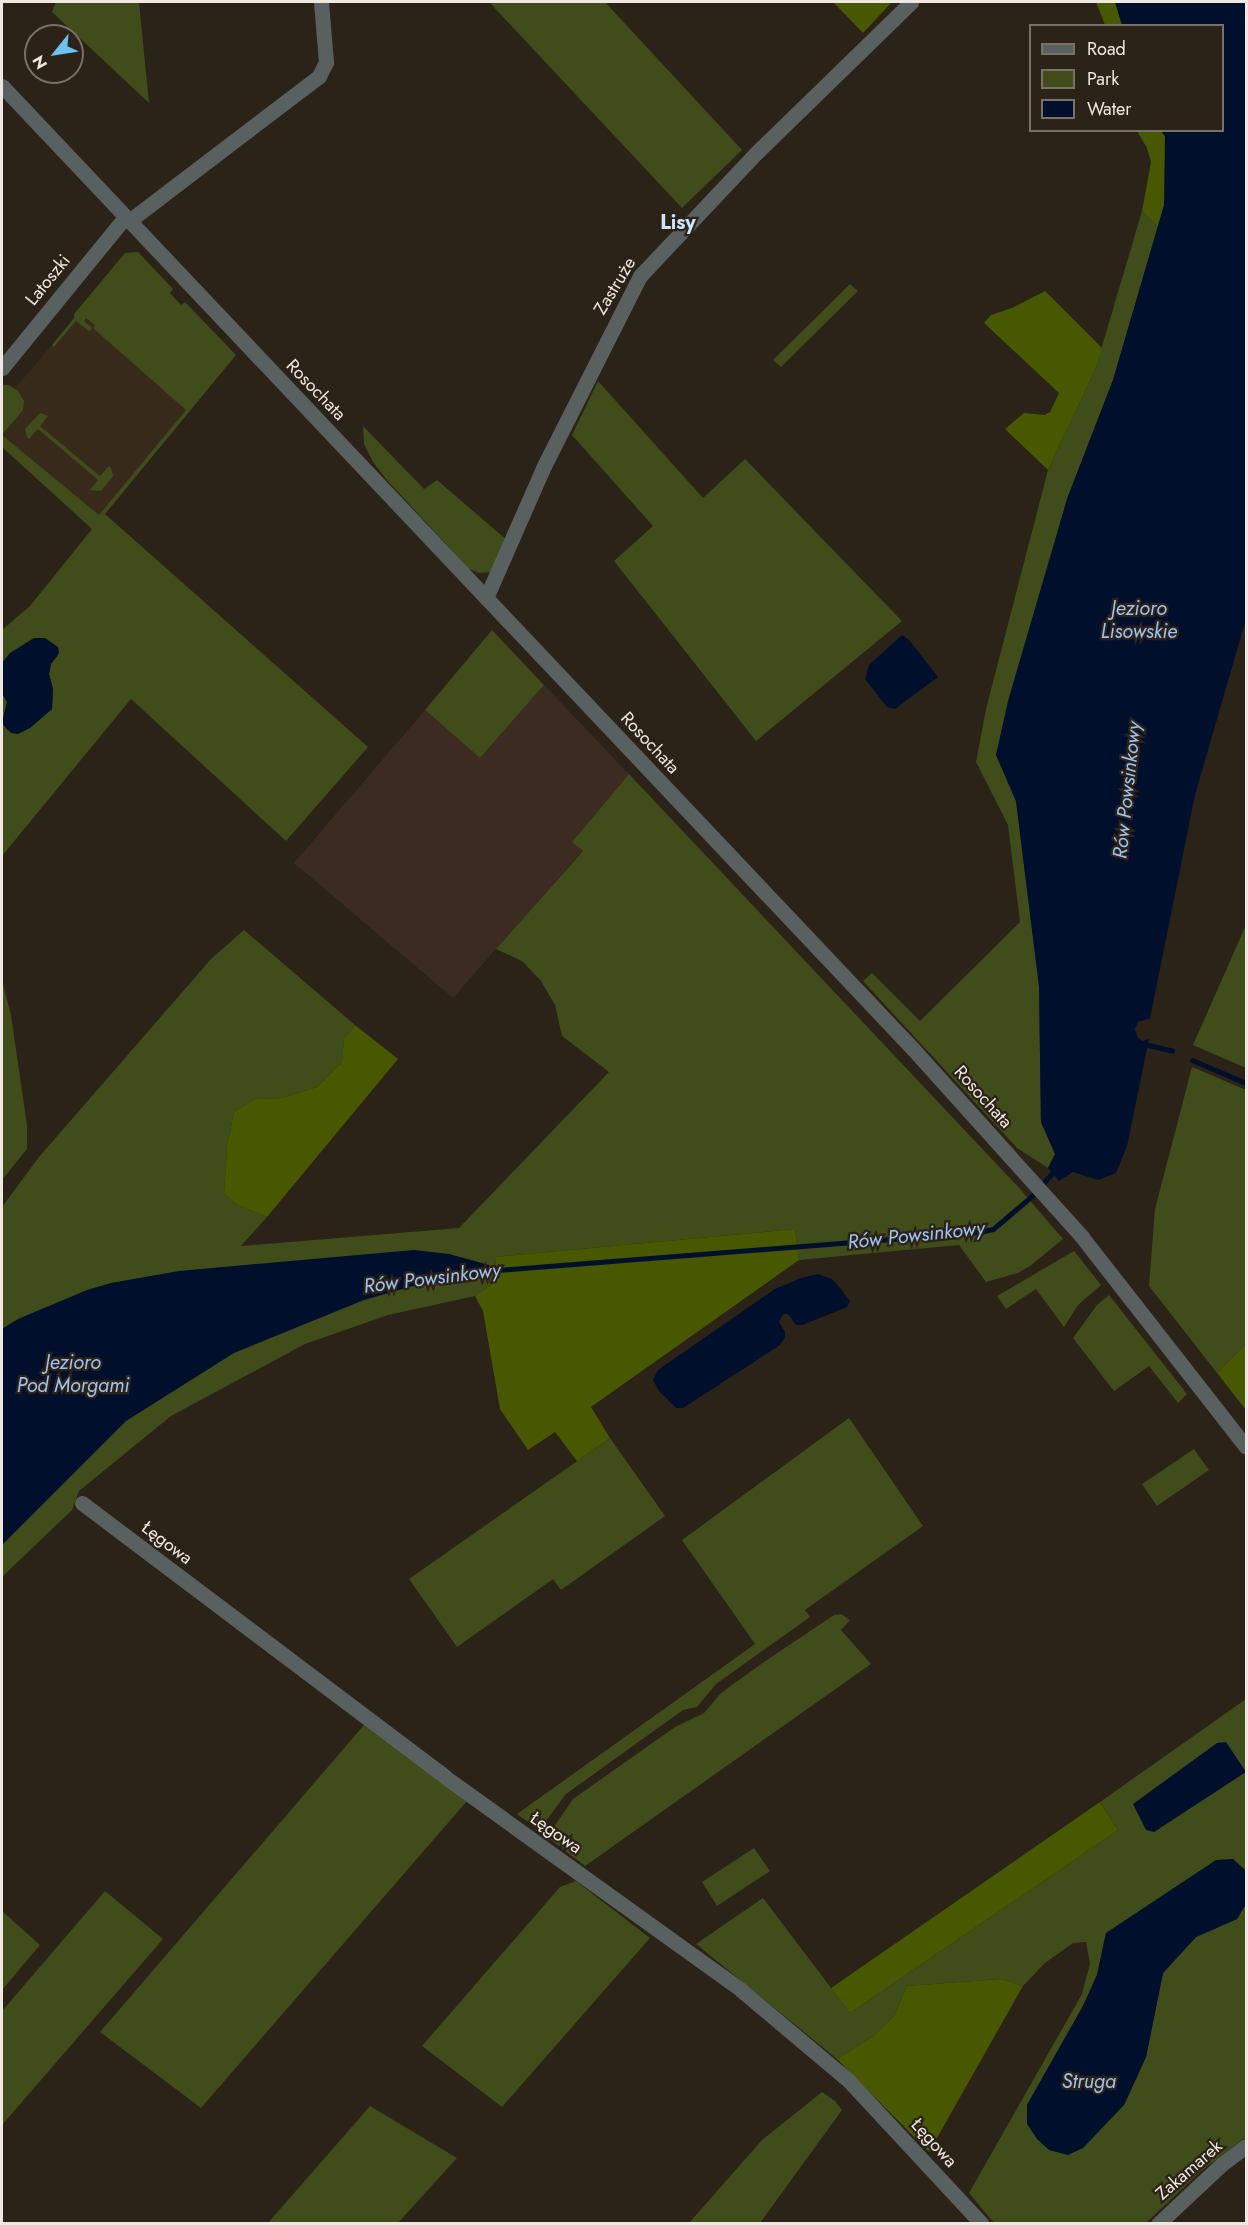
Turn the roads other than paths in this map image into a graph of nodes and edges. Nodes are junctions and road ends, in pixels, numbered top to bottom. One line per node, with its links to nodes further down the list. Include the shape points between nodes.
1 (321, 2): 4 (street, Latoszki, via 326,62 319,75)
2 (911, 2): 6 (street, Zastruże, via 757,152 640,276 544,466)
3 (2, 86): 4 (street, Rosochata)
4 (127, 219): 5 (street, Latoszki); 6 (street, Rosochata)
5 (2, 368)
6 (486, 598): 7 (street, Rosochata, via 913,1049 1056,1207 1115,1276)
7 (1246, 1448)
8 (82, 1503): 10 (street, Łęgowa, via 445,1777 741,1990 849,2081)
9 (1246, 2146): 11 (street, Zakamarek)
10 (982, 2223)
11 (1158, 2223)

